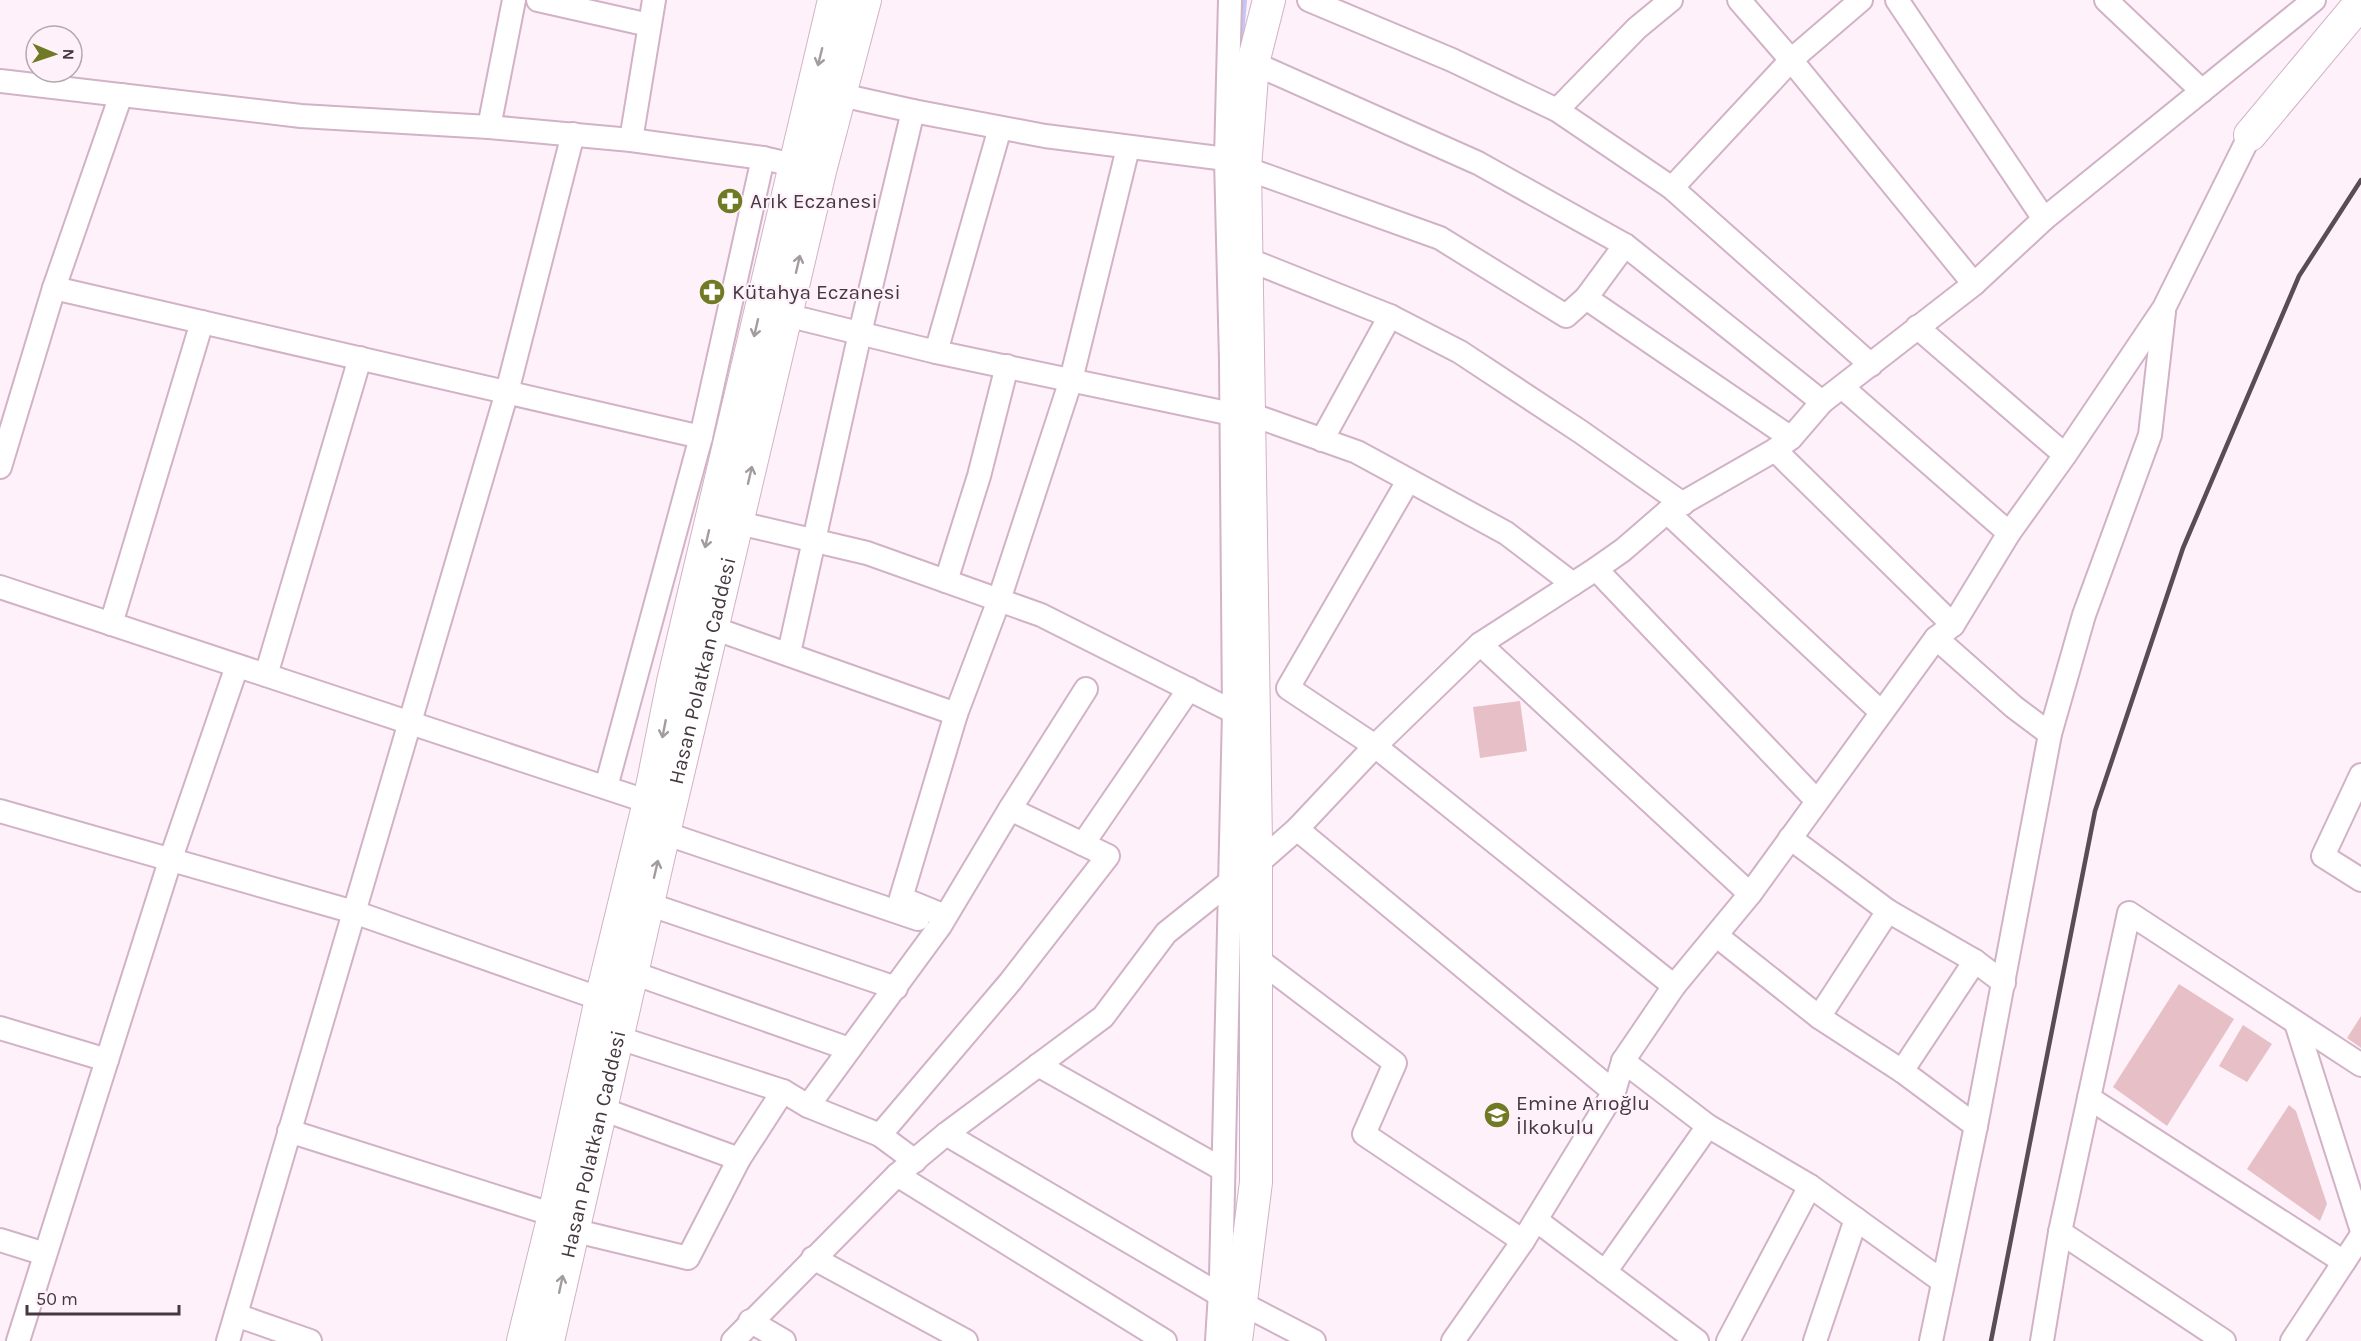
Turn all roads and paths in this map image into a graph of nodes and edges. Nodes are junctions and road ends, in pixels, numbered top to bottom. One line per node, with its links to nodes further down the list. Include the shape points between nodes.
1 (514, 0): 25 (street)
2 (538, 0): 16 (street)
3 (654, 0): 16 (street)
4 (834, 0): 33 (main road, Hasan Polatkan Caddesi, one-way to 33)
5 (865, 0): 22 (main road, Hasan Polatkan Caddesi)
6 (1230, 0): 32 (street)
7 (1269, 0): 18 (main road)
8 (1309, 0): 23 (street, via 1452,60)
9 (1671, 0): 23 (street, via 1637,28)
10 (1739, 0): 17 (street)
11 (1861, 0): 17 (street)
12 (1897, 0): 35 (street)
13 (2106, 0): 20 (street)
14 (2314, 0): 20 (street)
15 (2361, 2): 28 (main road)
16 (650, 26): 29 (street)
17 (1791, 60): 34 (street); 38 (street)
18 (1253, 63): 32 (main road); 36 (street, via 1478,163)
19 (0, 81): 21 (street)
20 (2202, 91): 35 (street)
21 (122, 95): 25 (street, via 301,116); 39 (street)
22 (841, 95): 24 (street); 33 (main road, Hasan Polatkan Caddesi)
23 (1557, 110): 34 (street)
24 (913, 111): 26 (street); 46 (street)
25 (489, 127): 27 (street)
26 (1000, 128): 30 (street); 47 (street)
27 (573, 134): 29 (street); 53 (street)
28 (2250, 135): 41 (street)
29 (631, 140): 31 (street)
30 (1128, 148): 32 (street); 51 (street)
31 (763, 158): 33 (street); 56 (street)
32 (1236, 163): 37 (main road); 40 (street, via 1440,238 1566,316); 55 (street)
33 (807, 168): 42 (main road, Hasan Polatkan Caddesi, one-way to 33); 91 (main road, Hasan Polatkan Caddesi, one-way to 91, via 674,682)
34 (1672, 188): 49 (street)
35 (2044, 219): 38 (street)
36 (1625, 244): 40 (street); 54 (street)
37 (1247, 259): 43 (street); 55 (main road)
38 (1974, 284): 45 (street)
39 (54, 288): 44 (street); 60 (street)
40 (1586, 298): 58 (street)
41 (2164, 308): 59 (street); 86 (street, via 2150,435 2084,615)
42 (786, 315): 46 (street); 63 (main road, Hasan Polatkan Caddesi, one-way to 42)
43 (1390, 315): 57 (street); 62 (street, via 1460,352 1581,432)
44 (202, 322): 48 (street); 71 (street)
45 (1917, 327): 49 (street); 59 (street)
46 (860, 333): 47 (street); 65 (street)
47 (936, 352): 50 (street)
48 (360, 358): 53 (street); 78 (street)
49 (1871, 365): 52 (street)
50 (1007, 366): 51 (street); 67 (street, via 980,476)
51 (1071, 380): 55 (street); 70 (street)
52 (1842, 387): 54 (street); 64 (street)
53 (507, 392): 56 (street); 85 (street)
54 (1822, 402): 58 (street)
55 (1241, 414): 57 (street); 77 (main road); 82 (street)
56 (701, 437): 89 (street)
57 (1322, 440): 61 (street, via 1357,453)
58 (1783, 444): 62 (street); 73 (street)
59 (2066, 455): 64 (street)
60 (0, 467)
61 (1408, 481): 68 (street, via 1506,533); 79 (street)
62 (1675, 508): 66 (street); 83 (street)
63 (739, 523): 65 (street); 72 (main road, Hasan Polatkan Caddesi)
64 (2009, 533): 73 (street)
65 (813, 540): 67 (street, via 867,553); 75 (street)
66 (1596, 569): 68 (street); 90 (street)
67 (946, 581): 70 (street)
68 (1573, 584): 74 (street)
69 (0, 587): 71 (street)
70 (999, 600): 81 (street, via 1041,615); 84 (street)
71 (111, 624): 76 (street)
72 (712, 628): 75 (street); 95 (main road, Hasan Polatkan Caddesi)
73 (1945, 631): 83 (street); 86 (street, via 2014,707)
74 (1480, 644): 87 (street); 101 (street)
75 (789, 653): 84 (street)
76 (237, 666): 78 (street); 98 (street)
77 (1253, 670): 79 (street); 99 (main road)
78 (266, 675): 85 (street)
79 (1288, 688): 87 (street)
80 (1086, 689): 92 (street)
81 (1189, 689): 82 (street); 97 (street)
82 (1234, 712): 99 (street)
83 (1881, 712): 90 (street)
84 (956, 714): 105 (street, via 901,898)
85 (409, 722): 89 (street); 104 (street)
86 (2050, 734): 110 (street)
87 (1375, 746): 94 (street); 111 (street)
88 (2361, 775): 100 (street, via 2323,856)
89 (606, 787): 91 (street)
90 (1817, 801): 96 (street)
91 (649, 802): 113 (main road, Hasan Polatkan Caddesi)
92 (1010, 809): 97 (street); 105 (street)
93 (0, 811): 98 (street)
94 (1297, 829): 99 (street); 125 (street)
95 (664, 833): 102 (main road, Hasan Polatkan Caddesi, one-way to 95); 105 (street)
96 (1790, 838): 101 (street); 103 (street)
97 (1083, 844): 133 (street, via 1108,856 1011,982)
98 (170, 861): 104 (street); 119 (street)
99 (1243, 873): 107 (main road); 121 (street, via 1166,933 1103,1017); 136 (street)
100 (2361, 880)
101 (1750, 894): 106 (street)
102 (648, 904): 109 (main road, Hasan Polatkan Caddesi); 112 (street)
103 (1888, 911): 108 (street); 114 (street)
104 (354, 912): 113 (street); 131 (street)
105 (942, 921): 112 (street)
106 (1717, 936): 111 (street); 114 (street)
107 (1256, 958): 145 (street, via 1395,1063 1364,1134); 151 (main road, via 1256,1182)
108 (1976, 961): 110 (street); 123 (street)
109 (633, 973): 117 (main road, Hasan Polatkan Caddesi); 118 (street)
110 (2004, 982): 130 (street)
111 (1674, 986): 120 (street)
112 (896, 988): 118 (street)
113 (601, 999): 140 (main road, Hasan Polatkan Caddesi)
114 (1819, 1017): 123 (street)
115 (2296, 1023): 122 (street); 126 (street, via 2128,914); 141 (street)
116 (0, 1028): 119 (street)
117 (616, 1036): 124 (street); 128 (main road, Hasan Polatkan Caddesi)
118 (849, 1049): 127 (street)
119 (107, 1060): 146 (street)
120 (1623, 1061): 125 (street); 129 (street)
121 (1038, 1065): 132 (street); 136 (street)
122 (2361, 1065)
123 (1902, 1071): 130 (street)
124 (783, 1091): 127 (street); 134 (street)
125 (1614, 1092): 139 (street)
126 (2089, 1098): 142 (street); 148 (street)
127 (808, 1106): 133 (street)
128 (602, 1109): 134 (street); 140 (main road, Hasan Polatkan Caddesi)
129 (1708, 1126): 137 (street); 149 (street)
130 (1976, 1126): 150 (street)
131 (289, 1131): 140 (street); 152 (street)
132 (946, 1134): 135 (street); 151 (street)
133 (880, 1135): 135 (street)
134 (739, 1159): 140 (street, via 688,1258)
135 (906, 1168): 147 (street); 162 (street)
136 (1222, 1168): 151 (street)
137 (1810, 1186): 138 (street); 168 (street)
138 (1856, 1219): 150 (street); 169 (street)
139 (1536, 1220): 145 (street); 149 (street)
140 (563, 1222): 157 (main road, Hasan Polatkan Caddesi); 158 (main road, Hasan Polatkan Caddesi, one-way to 140)
141 (2361, 1228)
142 (2060, 1232): 171 (street); 172 (street)
143 (2361, 1236): 148 (street)
144 (0, 1240): 146 (street)
145 (1523, 1241): 166 (street)
146 (45, 1254): 154 (street)
147 (813, 1258): 153 (street); 161 (street)
148 (2344, 1262): 173 (street)
149 (1605, 1272): 167 (street)
150 (1942, 1281): 170 (street)
151 (1230, 1299): 163 (street); 164 (main road); 165 (street)
152 (236, 1315): 155 (street); 156 (street)
153 (750, 1321): 159 (street); 160 (street)
154 (18, 1341)
155 (228, 1341)
156 (310, 1341)
157 (523, 1341)
158 (548, 1341)
159 (733, 1341)
160 (784, 1341)
161 (966, 1341)
162 (1165, 1341)
163 (1217, 1341)
164 (1236, 1341)
165 (1314, 1341)
166 (1453, 1341)
167 (1697, 1341)
168 (1728, 1341)
169 (1815, 1341)
170 (1932, 1341)
171 (2042, 1341)
172 (2224, 1341)
173 (2292, 1341)

